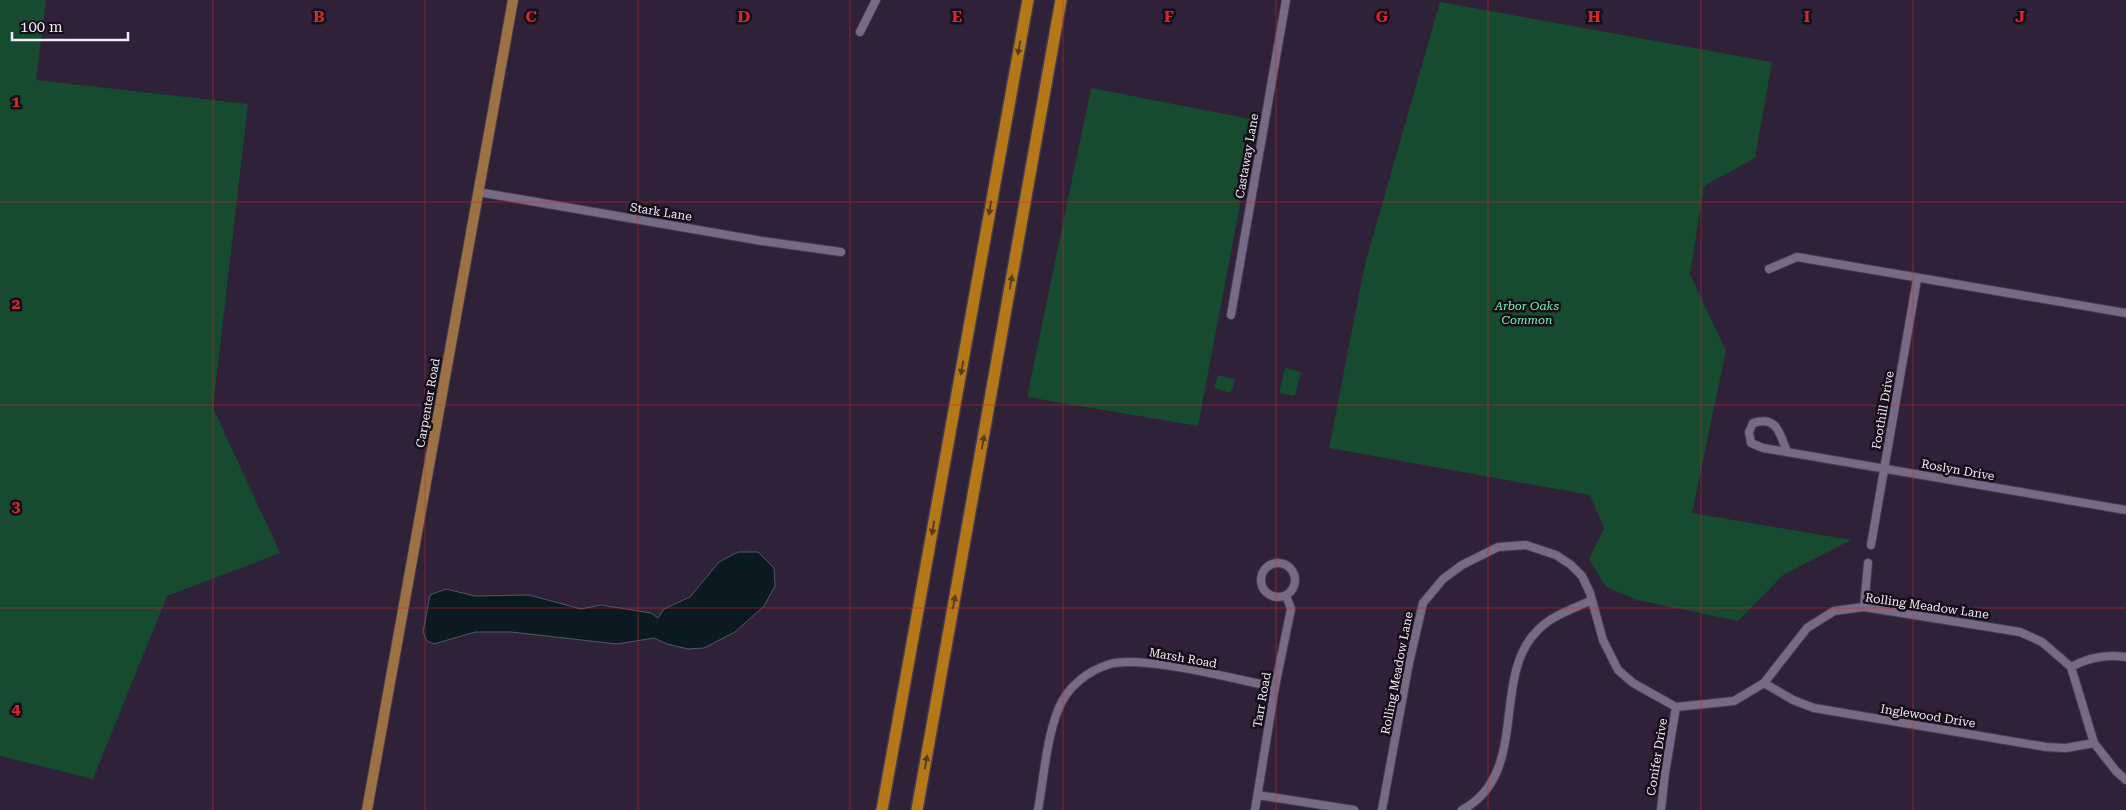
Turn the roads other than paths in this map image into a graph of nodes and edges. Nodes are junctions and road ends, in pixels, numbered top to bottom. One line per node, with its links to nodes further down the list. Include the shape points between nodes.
1 (513, 0): 7 (main road, Carpenter Road)
2 (876, 0): 6 (street)
3 (1028, 0): 30 (highway, one-way to 30)
4 (1061, 0): 31 (highway, one-way to 4)
5 (1286, 0): 12 (street, Castaway Lane)
6 (860, 32)
7 (478, 192): 8 (street, Stark Lane); 29 (main road, Carpenter Road)
8 (841, 252)
9 (1770, 269): 10 (street, via 1797,257)
10 (1917, 279): 11 (street); 14 (street, Foothill Drive)
11 (2126, 313)
12 (1231, 315)
13 (1787, 452): 13 (street, Roslyn Drive, via 1751,443 1753,423 1771,423 1778,428); 14 (street, Roslyn Drive)
14 (1884, 469): 15 (street, Roslyn Drive); 16 (street, Foothill Drive)
15 (2126, 510)
16 (1870, 545)
17 (1868, 563): 20 (street)
18 (1286, 595): 18 (street, via 1270,595 1263,588 1263,572 1272,565 1283,564 1292,571 1293,587); 24 (street, Tarr Road, via 1291,609)
19 (1592, 600): 25 (street, Rolling Meadow Lane, via 1604,640 1618,670 1633,684); 35 (street, Rolling Meadow Lane, via 1582,576 1571,565 1556,555 1526,545 1498,547 1462,565 1431,590 1420,611); 36 (street, via 1544,624 1529,641 1518,666 1499,766 1485,791)
20 (1864, 607): 22 (street, Rolling Meadow Lane, via 2020,632 2042,642); 23 (street, Rolling Meadow Lane, via 1834,611 1807,628)
21 (2126, 657): 22 (street, via 2100,656)
22 (2071, 667): 26 (street)
23 (1764, 683): 25 (street, Rolling Meadow Lane, via 1734,701); 26 (street, Inglewood Drive, via 1814,708 2046,747 2066,748)
24 (1275, 687): 28 (street, Tarr Road); 32 (street, Marsh Road, via 1142,663 1111,664 1088,674 1071,688 1059,708)
25 (1676, 707): 37 (street, Conifer Drive)
26 (2094, 743): 27 (street)
27 (2126, 780)
28 (1258, 795): 33 (street, Tarr Road); 34 (street)
29 (367, 810)
30 (882, 810)
31 (917, 810)
32 (1038, 810)
33 (1255, 810)
34 (1354, 810)
35 (1382, 810)
36 (1462, 810)
37 (1661, 810)

